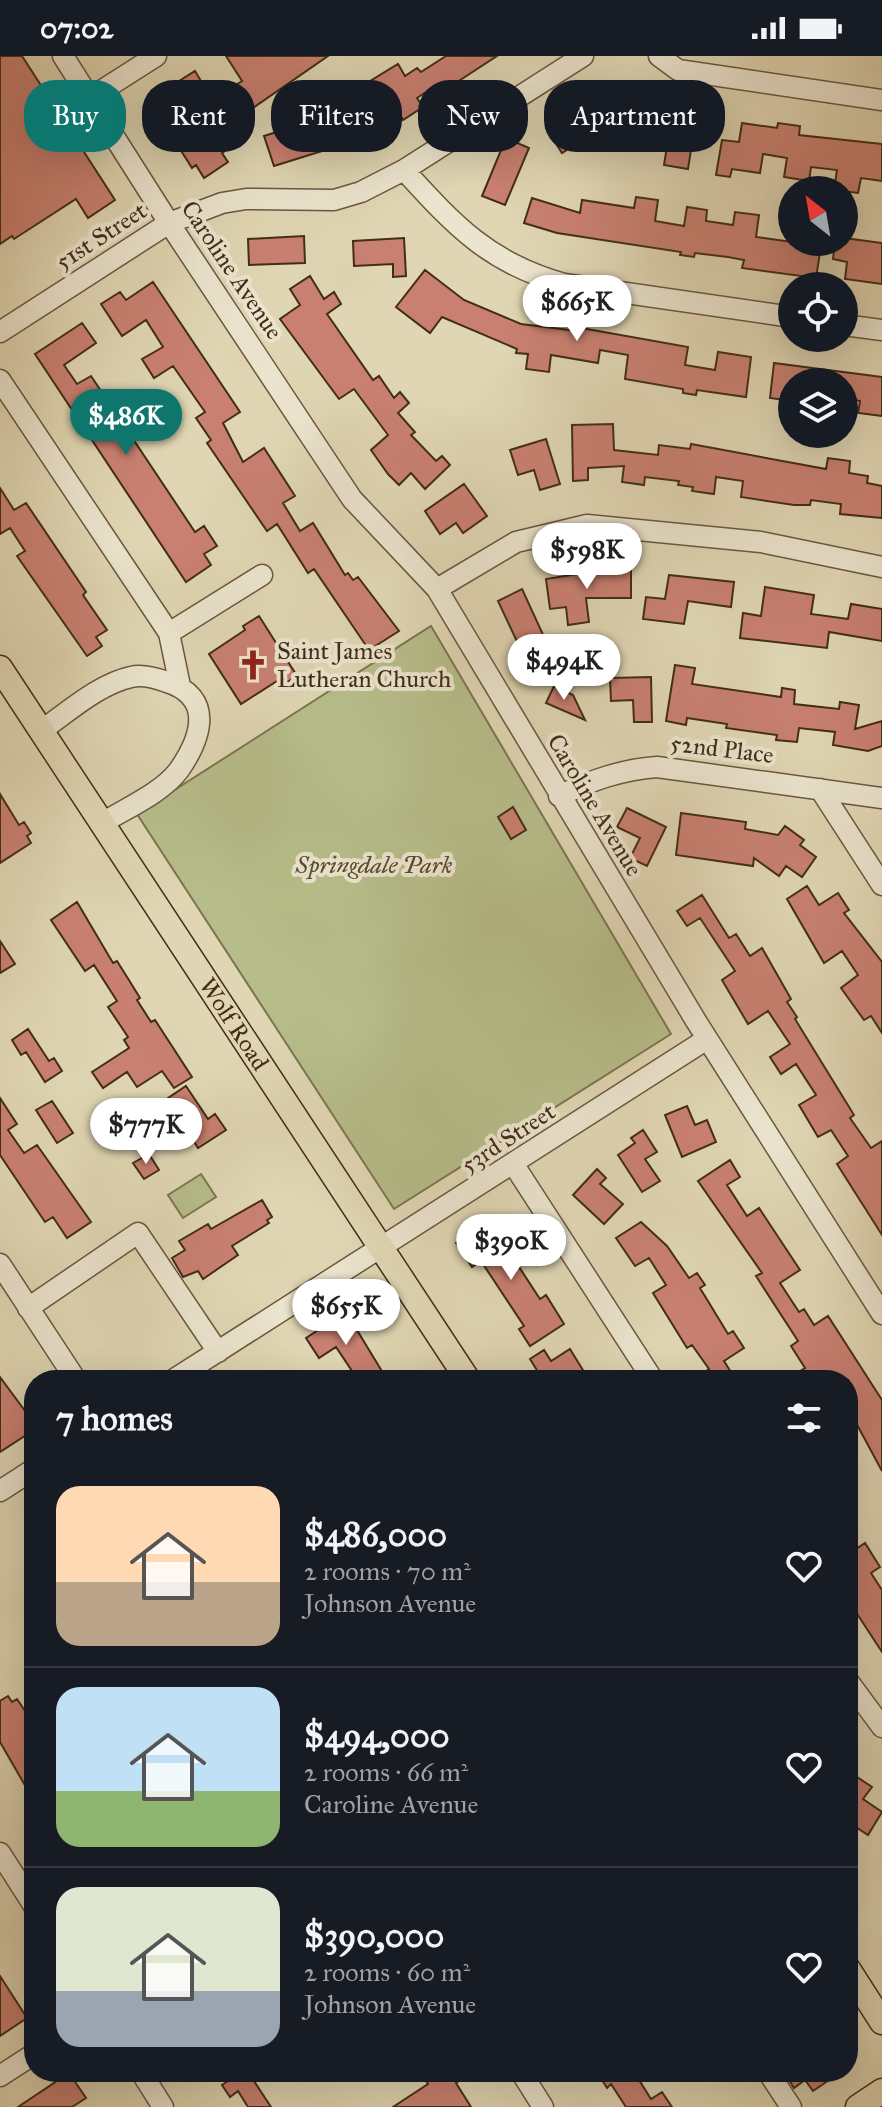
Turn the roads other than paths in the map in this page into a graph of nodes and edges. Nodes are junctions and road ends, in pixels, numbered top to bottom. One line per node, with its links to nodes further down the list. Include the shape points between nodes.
1 (63, 56): 5 (street, Caroline Avenue)
2 (156, 56): 6 (street)
3 (583, 56): 9 (street, 51st Street)
4 (659, 56): 7 (street, via 678,70)
5 (78, 80)
6 (118, 80)
7 (882, 100)
8 (124, 152): 10 (street, Caroline Avenue)
9 (404, 170): 10 (street, 51st Street, via 334,200 246,199); 11 (street, via 478,246 536,276)
10 (169, 223): 14 (street, 51st Street); 18 (street, Caroline Avenue, via 352,499)
11 (778, 315)
12 (858, 327): 13 (street)
13 (882, 330)
14 (0, 332)
15 (0, 380): 19 (street)
16 (882, 567): 18 (street, via 761,542 587,525 516,542)
17 (262, 575): 19 (street)
18 (437, 589): 24 (street, Caroline Avenue)
19 (169, 633): 21 (street)
20 (0, 668): 22 (main road, Wolf Road)
21 (180, 686): 22 (street, via 132,676); 26 (street, via 193,695 200,713 196,739 178,772)
22 (42, 730): 26 (main road, Wolf Road)
23 (820, 789): 24 (street, 52nd Place, via 657,767 595,778); 25 (street, 52nd Place); 27 (street)
24 (559, 796): 28 (street, Caroline Avenue)
25 (882, 798)
26 (104, 822): 30 (main road, Wolf Road)
27 (882, 885)
28 (707, 1039): 29 (street, 53rd Street); 33 (street, Caroline Avenue)
29 (514, 1165): 30 (street, 53rd Street); 38 (street)
30 (382, 1249): 34 (street, 53rd Street); 37 (main road, Wolf Road)
31 (0, 1264): 32 (street)
32 (28, 1308): 34 (street, via 138,1233); 35 (street)
33 (882, 1314)
34 (218, 1352): 36 (street, 53rd Street)
35 (69, 1370)
36 (189, 1370)
37 (461, 1370)
38 (647, 1370)
39 (24, 1475): 40 (street)
40 (0, 1491)
41 (858, 1695): 42 (street)
42 (882, 1727)
43 (0, 1853): 44 (street)
44 (24, 1890)
45 (858, 1992): 46 (main road)
46 (882, 2022)
47 (24, 2060): 48 (street)
48 (0, 2076)
49 (147, 2082): 53 (street)
50 (527, 2082): 54 (street)
51 (775, 2082): 55 (street)
52 (882, 2091): 56 (main road)
53 (163, 2107)
54 (543, 2107)
55 (791, 2107)
56 (858, 2107)

